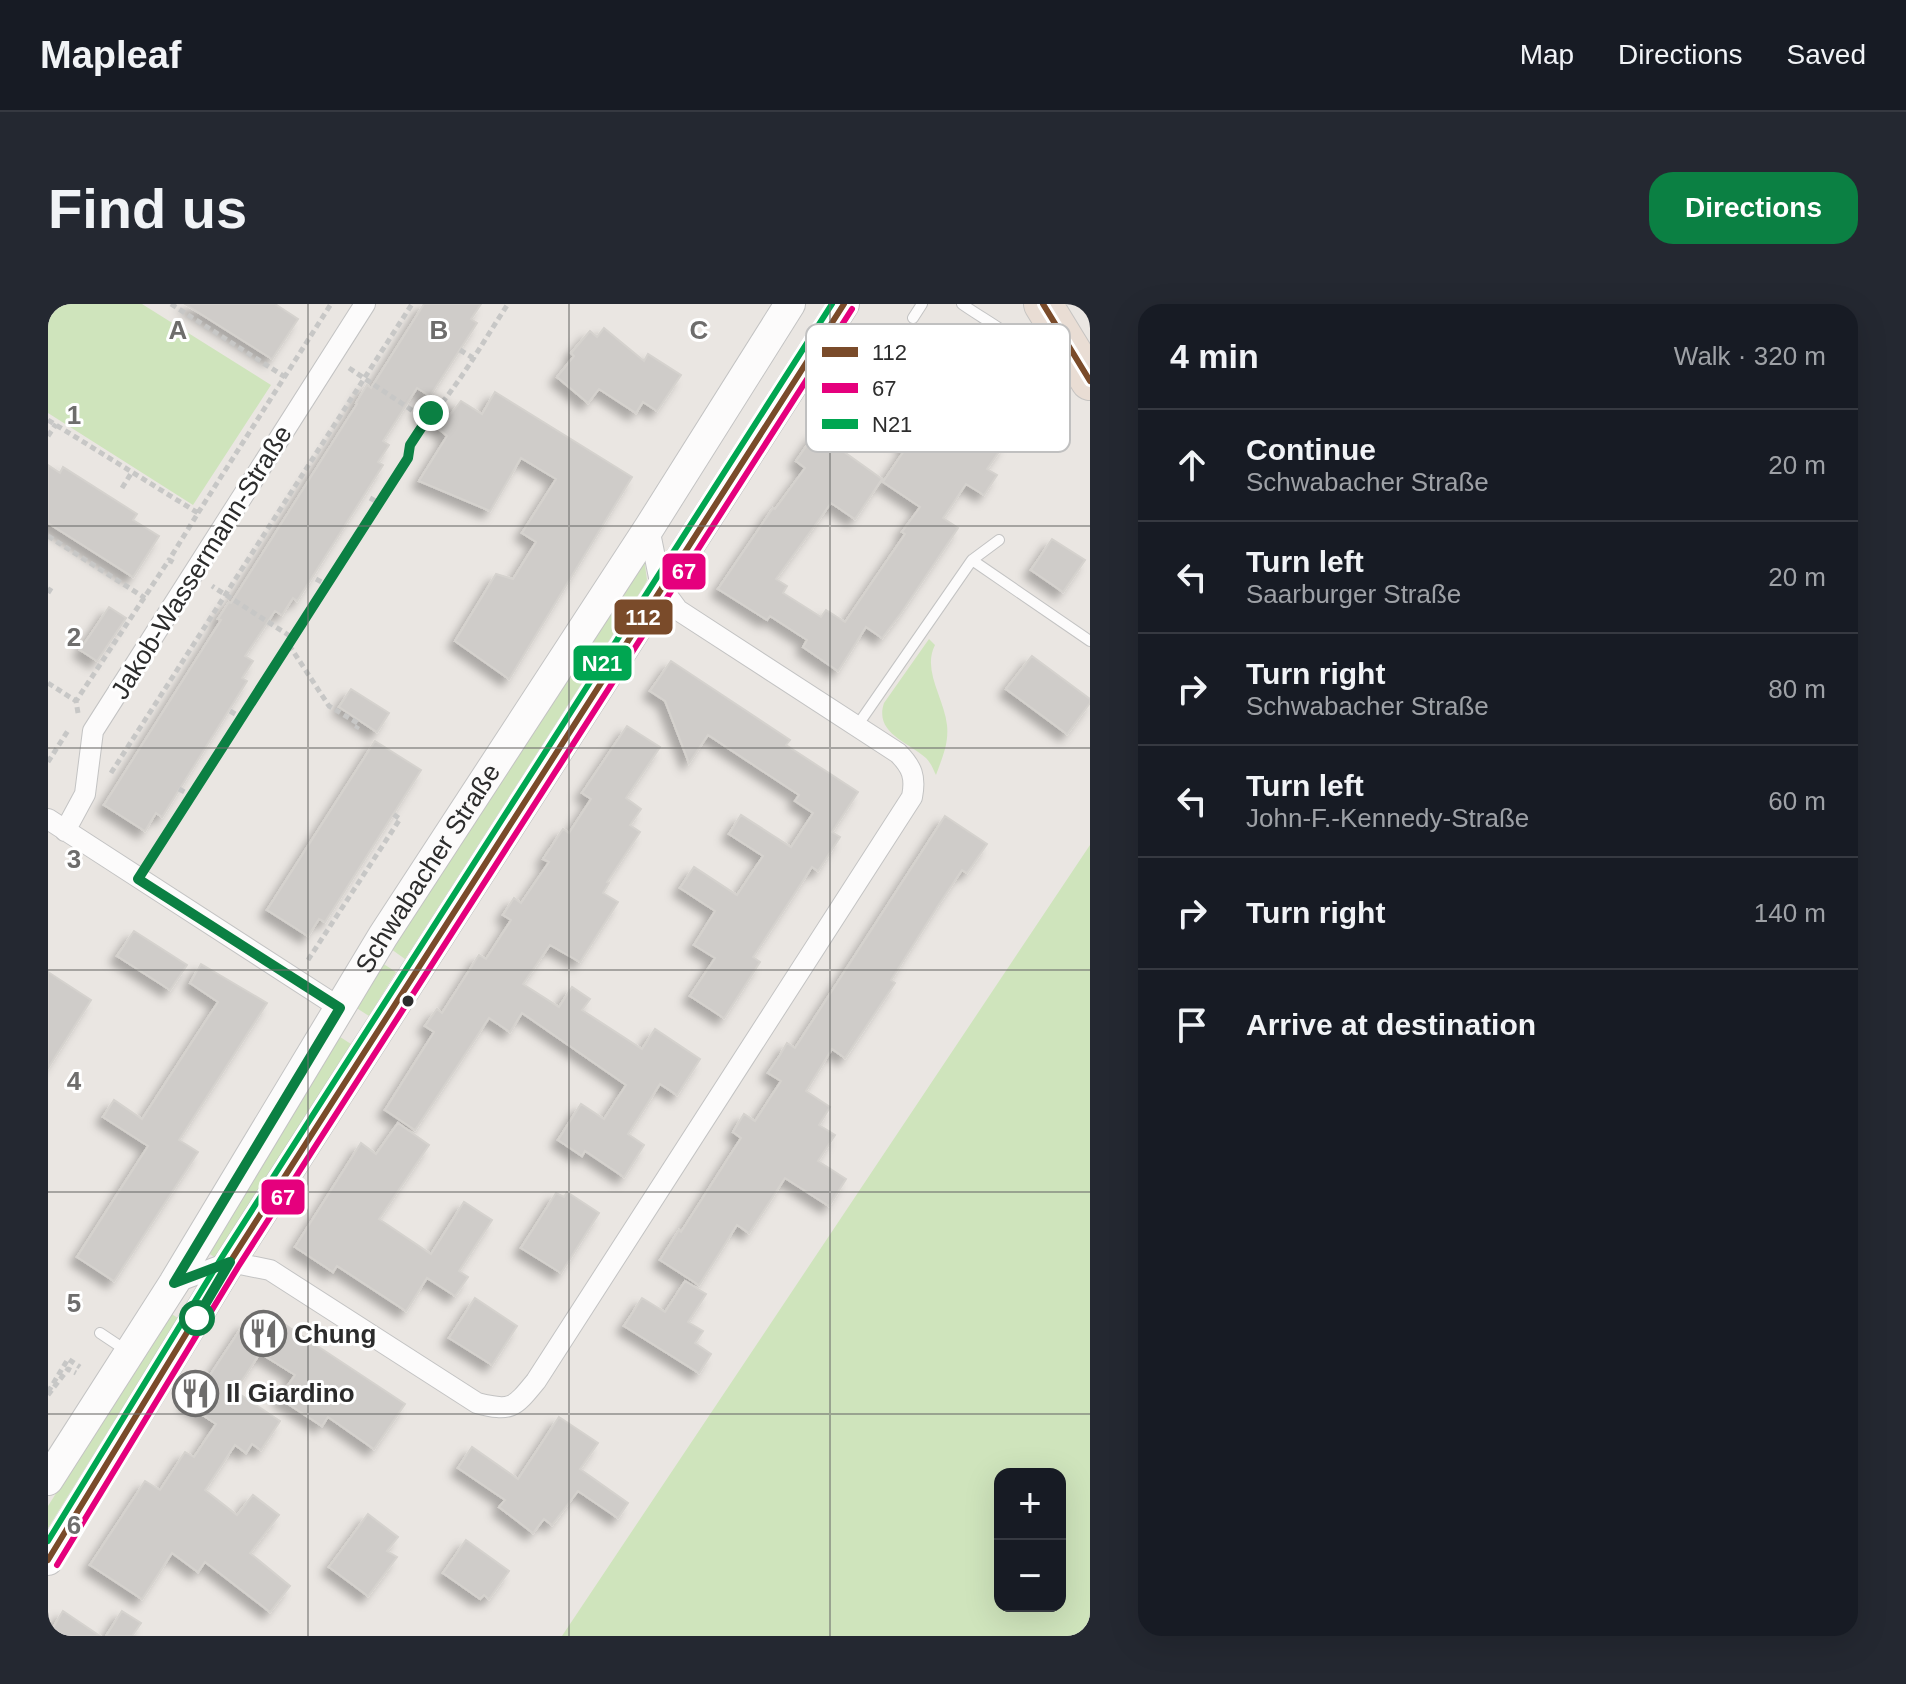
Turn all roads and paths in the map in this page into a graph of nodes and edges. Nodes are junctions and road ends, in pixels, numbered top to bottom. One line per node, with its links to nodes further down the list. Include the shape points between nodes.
1 (171, 304): 20 (path)
2 (365, 304): 17 (street, Jakob-Wassermann-Straße)
3 (412, 304): 21 (path)
4 (508, 304): 18 (path)
5 (790, 304): 32 (main road, Schwabacher Straße)
6 (844, 304): 12 (main road, Schwabacher Straße)
7 (922, 304): 11 (lane)
8 (962, 304): 13 (lane)
9 (1043, 304): 14 (highway)
10 (329, 305): 20 (path)
11 (913, 318)
12 (830, 324)
13 (991, 324)
14 (1055, 324)
15 (1070, 348): 22 (highway)
16 (460, 350): 18 (path)
17 (332, 357): 21 (path); 39 (street, Jakob-Wassermann-Straße)
18 (473, 358): 23 (path)
19 (806, 361): 43 (main road, Schwabacher Straße)
20 (285, 377): 31 (path)
21 (365, 379): 23 (path); 45 (path)
22 (1090, 381)
23 (425, 419): 30 (path)
24 (48, 420): 25 (path)
25 (56, 424): 26 (path); 27 (path)
26 (48, 436)
27 (132, 472): 28 (path); 31 (path)
28 (122, 488)
29 (370, 498): 30 (path)
30 (379, 503): 42 (path)
31 (198, 513): 37 (path)
32 (649, 528): 43 (street); 63 (main road, Schwabacher Straße)
33 (48, 536): 36 (path)
34 (999, 540): 38 (lane)
35 (84, 550): 36 (path)
36 (80, 557): 46 (path)
37 (169, 560)
38 (972, 560): 48 (lane); 54 (lane)
39 (194, 574): 45 (path); 60 (street, Jakob-Wassermann-Straße, via 93,731 85,794)
40 (316, 579): 42 (path)
41 (53, 585): 44 (path)
42 (327, 585): 47 (path)
43 (661, 587): 54 (street, via 678,610); 64 (main road, Schwabacher Straße)
44 (48, 593)
45 (227, 595): 47 (path); 56 (path)
46 (145, 598)
47 (293, 638): 49 (path)
48 (1090, 641)
49 (289, 645): 53 (path); 55 (path, via 329,706 359,724)
50 (48, 683): 51 (path)
51 (76, 701)
52 (230, 711): 53 (path)
53 (242, 718): 58 (path)
54 (857, 726): 64 (street, via 911,766 912,797 545,1368 512,1408 477,1403 270,1270)
55 (356, 729)
56 (106, 781)
57 (179, 789): 58 (path)
58 (192, 796): 61 (path)
59 (393, 814): 62 (path, via 400,819 345,896)
60 (57, 825): 61 (street)
61 (138, 879): 63 (street)
62 (309, 965)
63 (340, 1008): 65 (main road, Schwabacher Straße)
64 (230, 1262): 65 (street); 72 (main road, Schwabacher Straße)
65 (174, 1283): 67 (main road, Schwabacher Straße)
66 (100, 1333): 67 (lane)
67 (129, 1352): 71 (main road, Schwabacher Straße)
68 (80, 1367): 70 (path, via 68,1359)
69 (76, 1373): 70 (path, via 68,1369)
70 (48, 1393)
71 (48, 1480)
72 (48, 1560)

